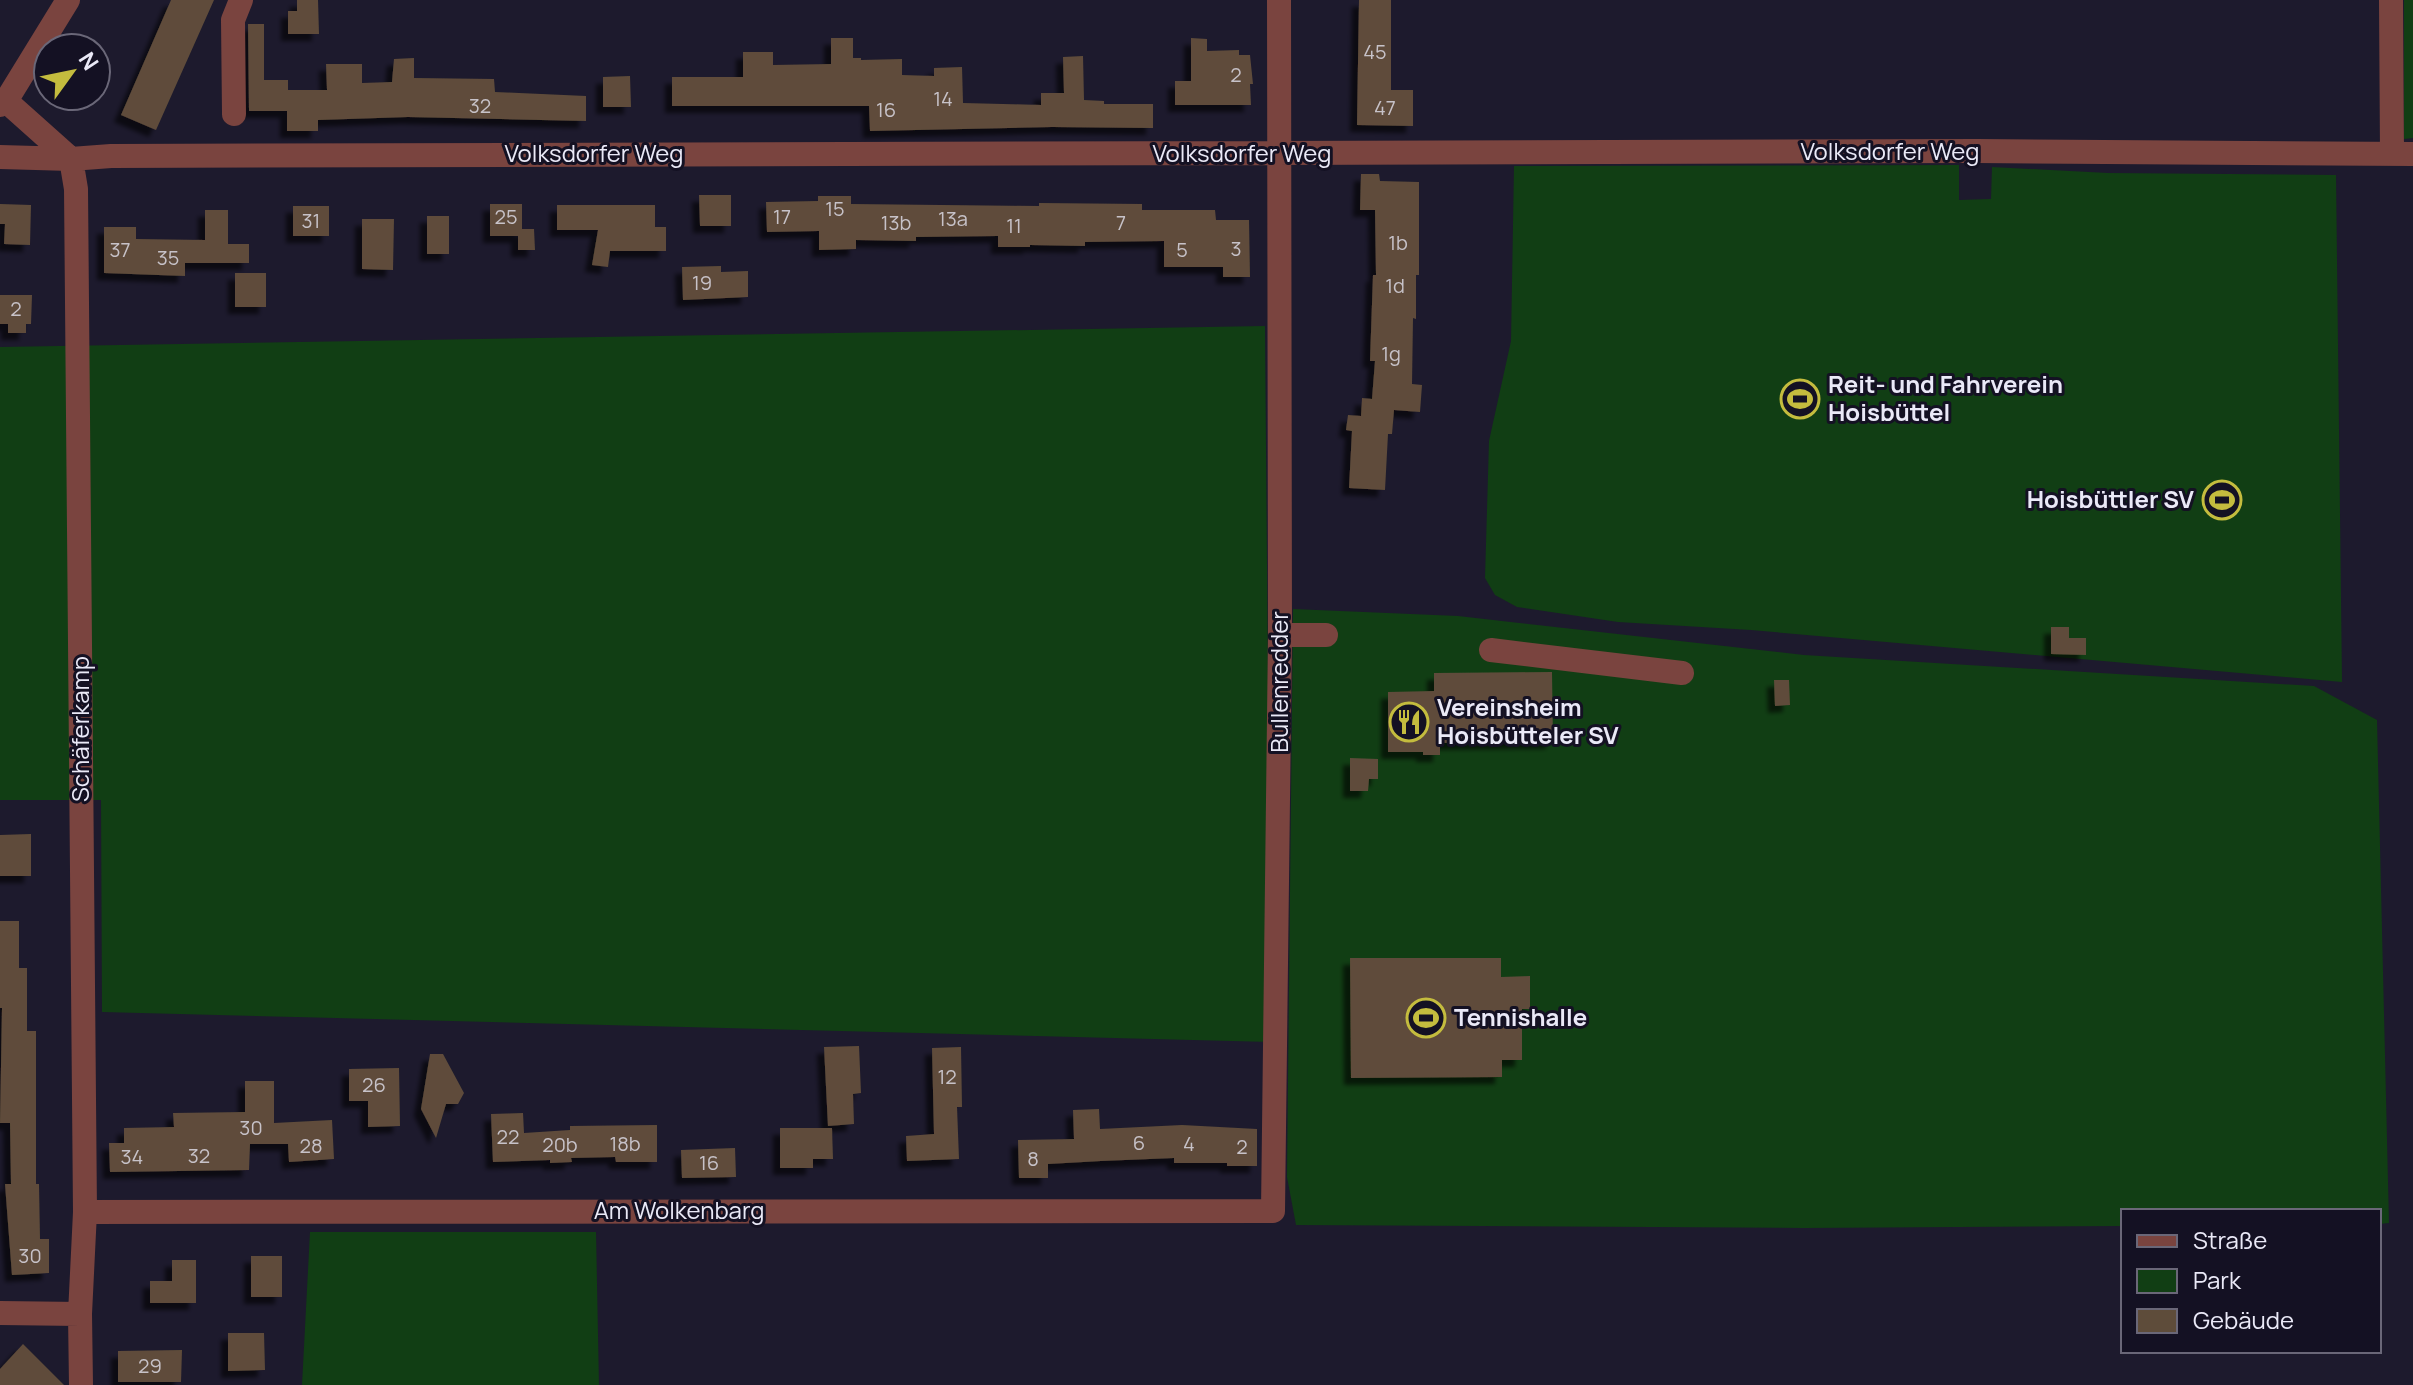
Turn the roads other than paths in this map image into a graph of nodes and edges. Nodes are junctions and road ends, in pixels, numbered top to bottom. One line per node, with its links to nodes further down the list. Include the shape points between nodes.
1 (68, 0): 5 (street)
2 (241, 0): 6 (street, via 233,20)
3 (1279, 0): 7 (street, Bullenredder)
4 (2391, 0): 8 (street)
5 (3, 103): 10 (street)
6 (234, 114)
7 (1279, 154): 8 (street, Volksdorfer Weg); 10 (street, Volksdorfer Weg); 11 (street, Bullenredder)
8 (2402, 154)
9 (0, 157): 10 (street, Volksdorfer Weg)
10 (71, 159): 16 (street, Schäferkamp, via 76,189)
11 (1280, 635): 12 (street); 15 (street, Bullenredder)
12 (1326, 635)
13 (1491, 650): 14 (street)
14 (1682, 673)
15 (1273, 1211): 16 (street, Am Wolkenbarg)
16 (85, 1212): 18 (street, Schäferkamp)
17 (0, 1313): 18 (street)
18 (80, 1314): 19 (street, Schäferkamp)
19 (81, 1385)

